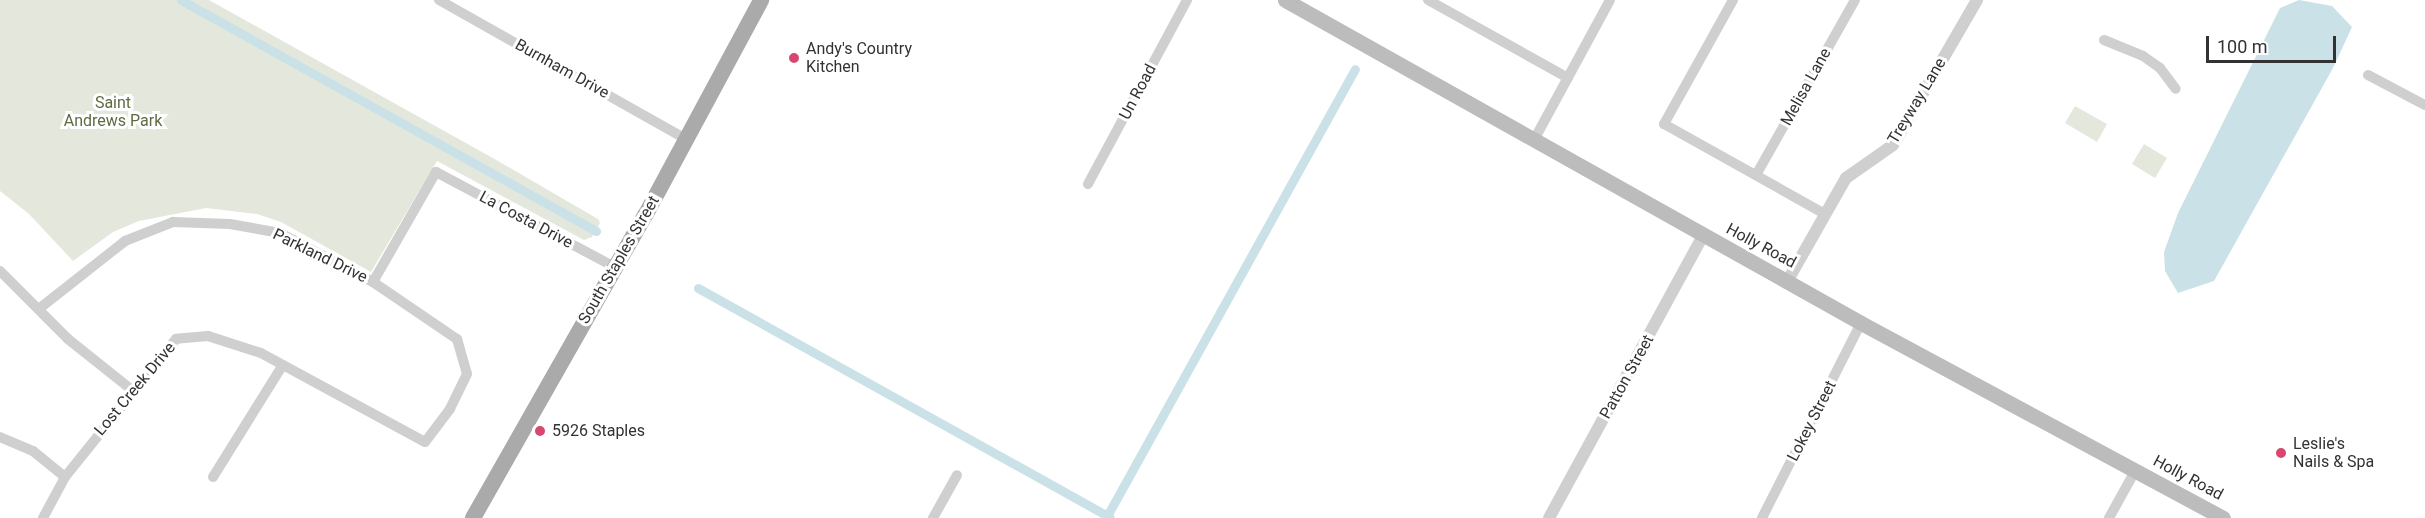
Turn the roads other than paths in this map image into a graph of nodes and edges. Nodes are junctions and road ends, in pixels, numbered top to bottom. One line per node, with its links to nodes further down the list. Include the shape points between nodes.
1 (439, 0): 15 (street, Burnham Drive)
2 (761, 0): 15 (main road, South Staples Street)
3 (1187, 0): 18 (street, Un Road)
4 (1286, 0): 16 (main road, Holly Road)
5 (1428, 0): 12 (street)
6 (1610, 0): 12 (street)
7 (1733, 0): 17 (street, via 1664,124)
8 (1855, 0): 17 (street, Melisa Lane)
9 (1977, 0): 19 (street, Treyway Lane, via 1893,145 1846,178)
10 (2104, 40): 13 (street, via 2143,56)
11 (2368, 75): 14 (street)
12 (1568, 78): 16 (street)
13 (2176, 89)
14 (2425, 105)
15 (684, 138): 21 (main road, South Staples Street)
16 (1534, 140): 20 (main road, Holly Road)
17 (1756, 175): 19 (street)
18 (1089, 184)
19 (1825, 214): 23 (street, Treyway Lane)
20 (1703, 235): 23 (main road, Holly Road); 38 (street, Patton Street)
21 (615, 267): 24 (street, La Costa Drive, via 436,172); 36 (main road, South Staples Street)
22 (0, 271): 25 (street)
23 (1788, 280): 26 (main road, Holly Road)
24 (373, 282): 25 (street, Parkland Drive, via 280,233 230,224 173,222 125,241); 30 (street, Parkland Drive, via 457,339 464,358 467,374 459,394)
25 (40, 308): 28 (street, via 68,339)
26 (1861, 323): 31 (main road, Holly Road); 39 (street, Lokey Street)
27 (282, 366): 28 (street, Lost Creek Drive, via 261,353 195,335 176,339); 30 (street, Lost Creek Drive); 34 (street)
28 (132, 390): 33 (street, Lost Creek Drive)
29 (0, 437): 33 (street, via 33,452)
30 (425, 442)
31 (2135, 471): 40 (street); 41 (main road, Holly Road)
32 (957, 475): 37 (street)
33 (65, 477): 35 (street, Lost Creek Drive)
34 (213, 477)
35 (43, 518)
36 (472, 518)
37 (933, 518)
38 (1549, 518)
39 (1762, 518)
40 (2109, 518)
41 (2223, 518)

